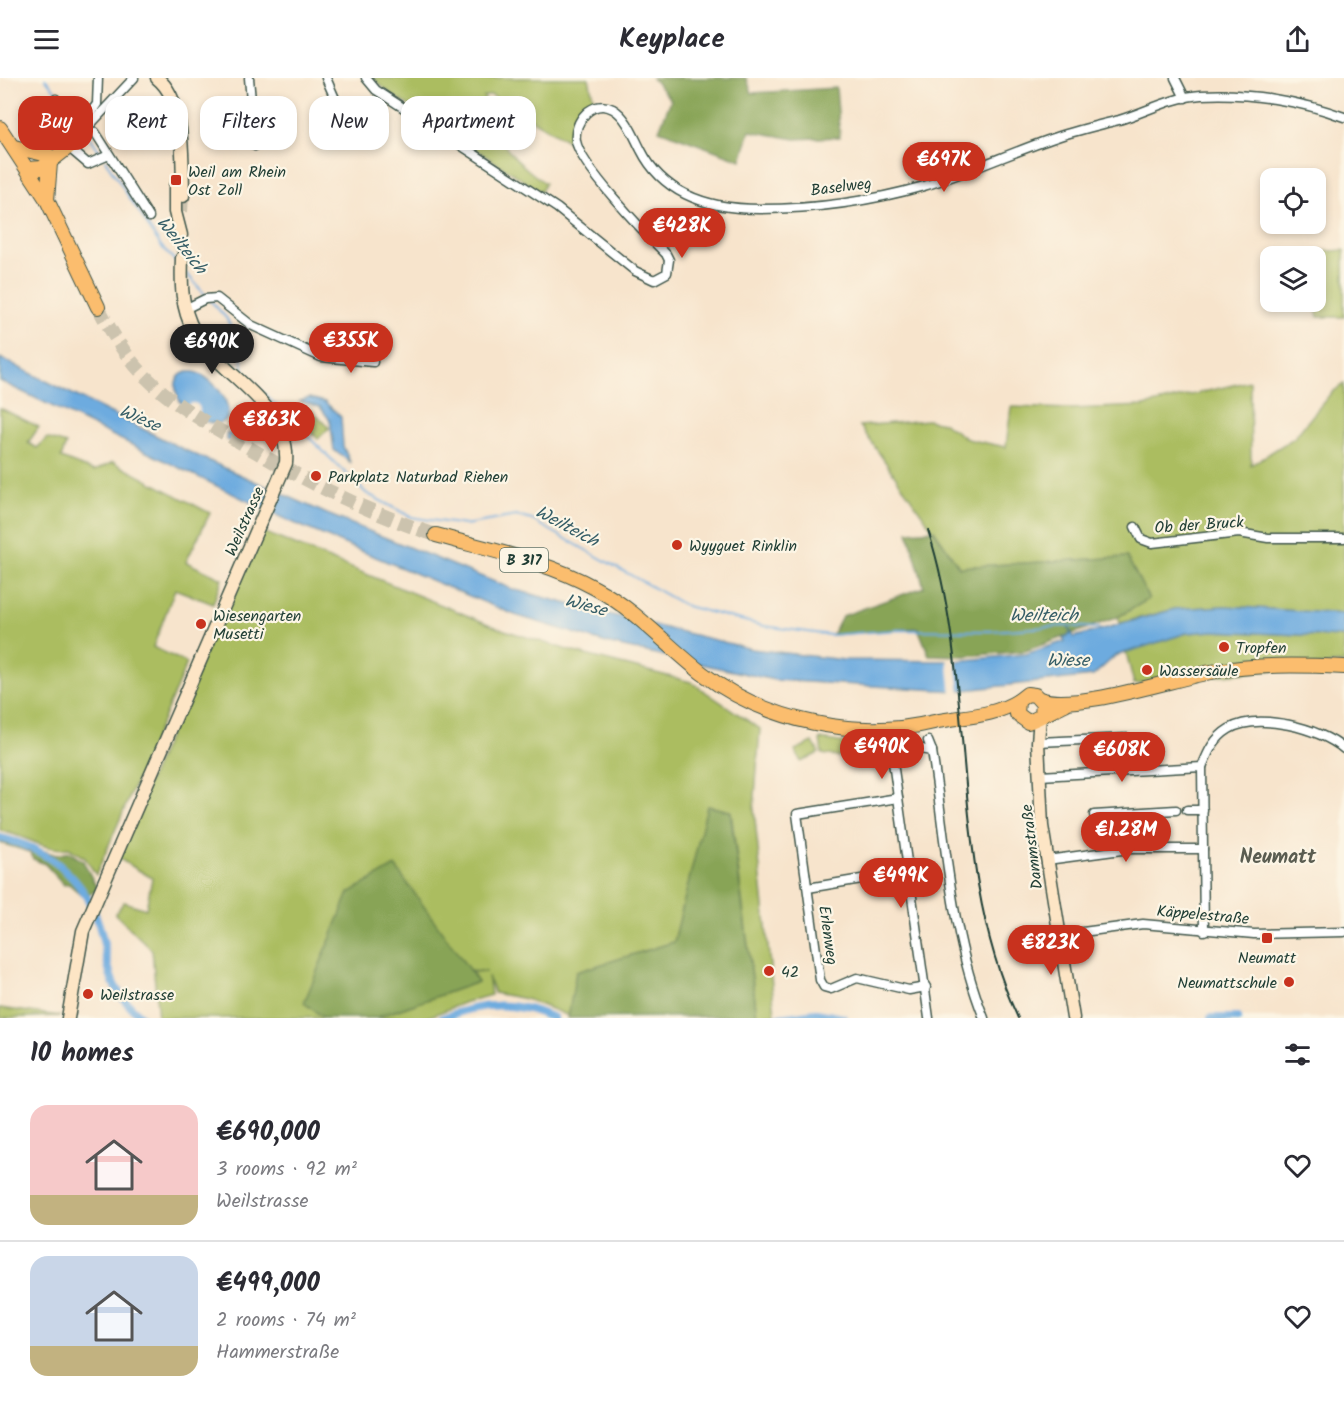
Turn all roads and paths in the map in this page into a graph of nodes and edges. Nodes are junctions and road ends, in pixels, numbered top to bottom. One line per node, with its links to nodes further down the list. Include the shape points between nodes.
1 (98, 78): 11 (street)
2 (134, 78): 13 (street)
3 (157, 78): 21 (street, via 173,98)
4 (249, 78): 8 (street)
5 (326, 78): 9 (street)
6 (366, 78): 10 (street, Baselweg, via 376,90 577,223 635,271 658,280 669,267 666,254 620,206 580,152 576,132 589,110 601,106 618,112 650,166 673,188 718,206 762,209 858,201 922,187 1053,138)
7 (1175, 78): 10 (street)
8 (251, 96)
9 (334, 96)
10 (1185, 98): 12 (street, Baselweg, via 1253,98 1307,106)
11 (93, 113)
12 (1344, 117)
13 (93, 121)
14 (0, 128): 16 (main road)
15 (93, 136): 19 (street)
16 (14, 147): 20 (main road); 22 (main road)
17 (61, 150): 20 (main road)
18 (72, 150): 19 (street, via 88,164)
19 (109, 155): 26 (street)
20 (49, 159): 22 (main road, via 37,170); 24 (main road)
21 (181, 164): 23 (street); 25 (street, via 175,212 181,237)
22 (29, 169): 24 (main road)
23 (183, 196)
24 (47, 200): 28 (main road)
25 (182, 212)
26 (149, 217)
27 (182, 266): 29 (street, Weilstrasse)
28 (98, 307)
29 (185, 309): 30 (street, via 217,298 250,326 321,357); 65 (street, Weilstrasse, via 201,342 282,429 286,463 91,914 81,940)
30 (373, 362)
31 (1135, 527): 33 (street, Ob der Bruck, via 1141,539 1152,543 1239,533 1268,538)
32 (436, 535): 41 (main road, B 317, via 557,571 608,595 703,674 764,708 828,724)
33 (1344, 538)
34 (1344, 667): 37 (main road, via 1275,666 1213,672)
35 (1040, 699): 36 (main road, via 1027,694); 37 (main road); 39 (main road)
36 (1018, 701): 38 (main road, B 317); 40 (main road, via 1016,709)
37 (1069, 702): 39 (main road)
38 (991, 712): 40 (main road, B 317); 41 (main road, B 317)
39 (1041, 715): 40 (main road, via 1034,721); 43 (street, Dammstraße)
40 (1022, 719): 43 (street, Dammstraße)
41 (895, 726): 44 (street); 47 (street, via 887,743)
42 (928, 741): 46 (street)
43 (1038, 742): 49 (street, via 1127,738); 50 (street, Dammstraße)
44 (892, 744): 46 (street); 47 (street)
45 (1344, 749): 48 (street, via 1334,740 1305,728 1243,724 1220,736)
46 (932, 751): 67 (street, via 962,941)
47 (892, 755): 51 (street)
48 (1202, 767): 49 (street); 54 (street)
49 (1128, 770): 50 (street)
50 (1040, 776): 57 (street, Dammstraße)
51 (898, 798): 58 (street); 59 (street, via 797,814)
52 (1176, 810): 55 (street)
53 (1187, 810): 54 (street)
54 (1203, 810): 56 (street)
55 (1094, 815)
56 (1203, 849): 57 (street, via 1129,849); 60 (street)
57 (1047, 860): 62 (street, Dammstraße)
58 (909, 871): 59 (street); 63 (street)
59 (808, 888): 63 (street, Erlenweg, via 824,987 831,990 861,978 909,990)
60 (1204, 931): 61 (street, Käppelestraße); 62 (street, Käppelestraße, via 1131,924)
61 (1344, 932)
62 (1060, 935): 64 (street, Dammstraße)
63 (926, 987): 66 (street)
64 (1072, 1016)
65 (68, 1018)
66 (929, 1018)
67 (984, 1018)

